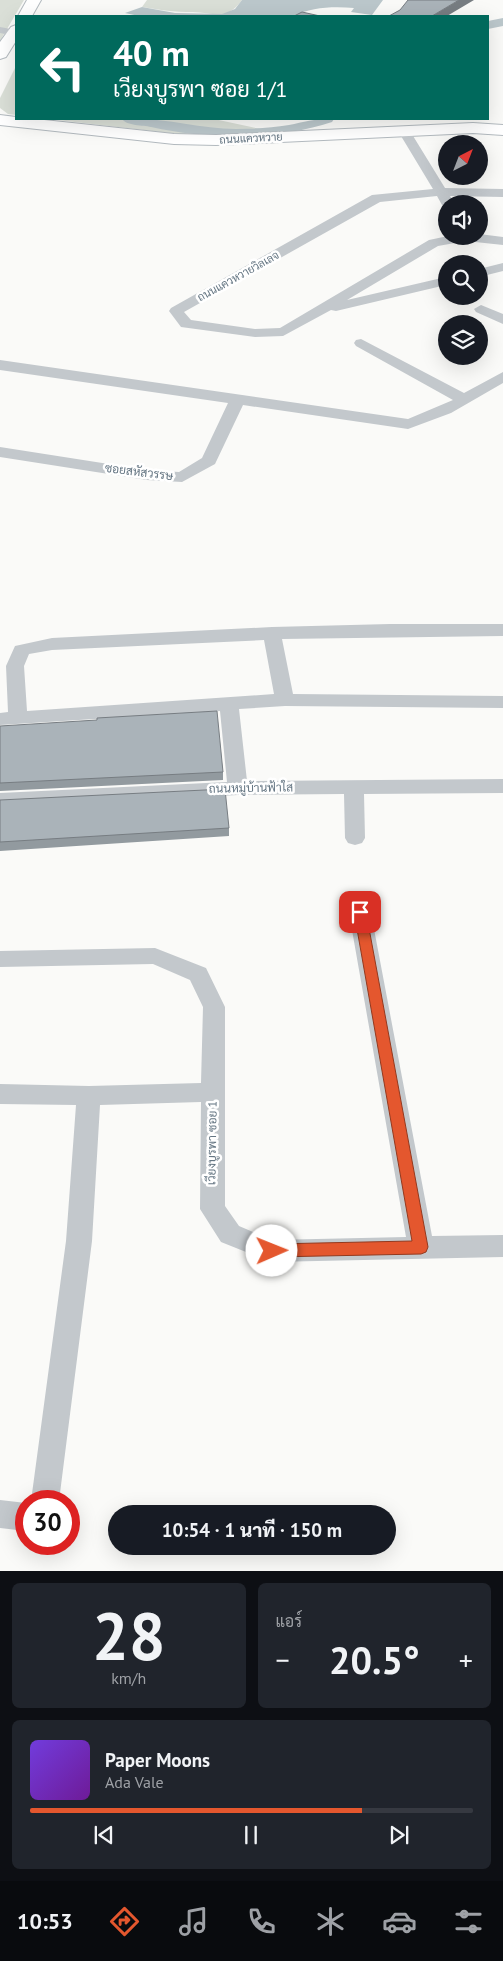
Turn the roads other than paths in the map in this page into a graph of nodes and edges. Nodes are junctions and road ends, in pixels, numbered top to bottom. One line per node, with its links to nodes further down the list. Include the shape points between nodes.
1 (34, 0): 2 (street)
2 (26, 15)
3 (10, 31): 4 (street)
4 (0, 54)
5 (0, 120): 7 (street, ถนนแควหวาย, via 191,139)
6 (503, 130): 7 (street, ถนนแควหวาย)
7 (404, 131): 9 (street)
8 (503, 193): 10 (street, ถนนแควหวายวิลเลจ)
9 (442, 195)
10 (479, 195)
11 (438, 198): 19 (street, ถนนแควหวายวิลเลจ, via 377,198 176,311 186,324 254,333 282,332)
12 (488, 239): 13 (street, ถนนแควหวายวิลเลจ)
13 (503, 241)
14 (438, 242): 19 (street, ถนนแควหวายวิลเลจ)
15 (503, 267): 16 (street)
16 (488, 271)
17 (438, 283): 19 (street, ถนนแควหวายวิลเลจ)
18 (481, 309): 20 (street)
19 (315, 313)
20 (503, 320)
21 (360, 343): 24 (street)
22 (0, 365): 25 (street)
23 (503, 377): 24 (street)
24 (463, 399): 25 (street, via 423,420 408,424)
25 (237, 400): 26 (street, ซอยสหัสวรรษ, via 209,461 182,477 146,475)
26 (0, 452)
27 (503, 630): 28 (street)
28 (272, 633): 29 (street); 32 (street, via 52,644 22,650 15,666)
29 (285, 700): 30 (street); 31 (street)
30 (503, 702)
31 (229, 704): 32 (street); 35 (street)
32 (9, 719)
33 (503, 786): 34 (street, ถนนหมู่บ้านฟ้าใส)
34 (354, 787): 35 (street, ถนนหมู่บ้านฟ้าใส); 37 (street)
35 (238, 788): 36 (street, ถนนหมู่บ้านฟ้าใส)
36 (0, 800)
37 (355, 838)
38 (360, 912): 44 (street)
39 (0, 959): 40 (street, เวียงบูรพา ซอย 1, via 155,956 198,974 214,1007)
40 (213, 1092): 42 (street); 44 (street, เวียงบูรพา ซอย 1, via 212,1209 230,1234 272,1251)
41 (0, 1094): 42 (street)
42 (89, 1096): 45 (street, via 79,1241)
43 (503, 1246): 44 (street, เวียงบูรพา ซอย 1)
44 (421, 1247)
45 (46, 1490)
46 (0, 1514): 47 (street)
47 (15, 1515)

